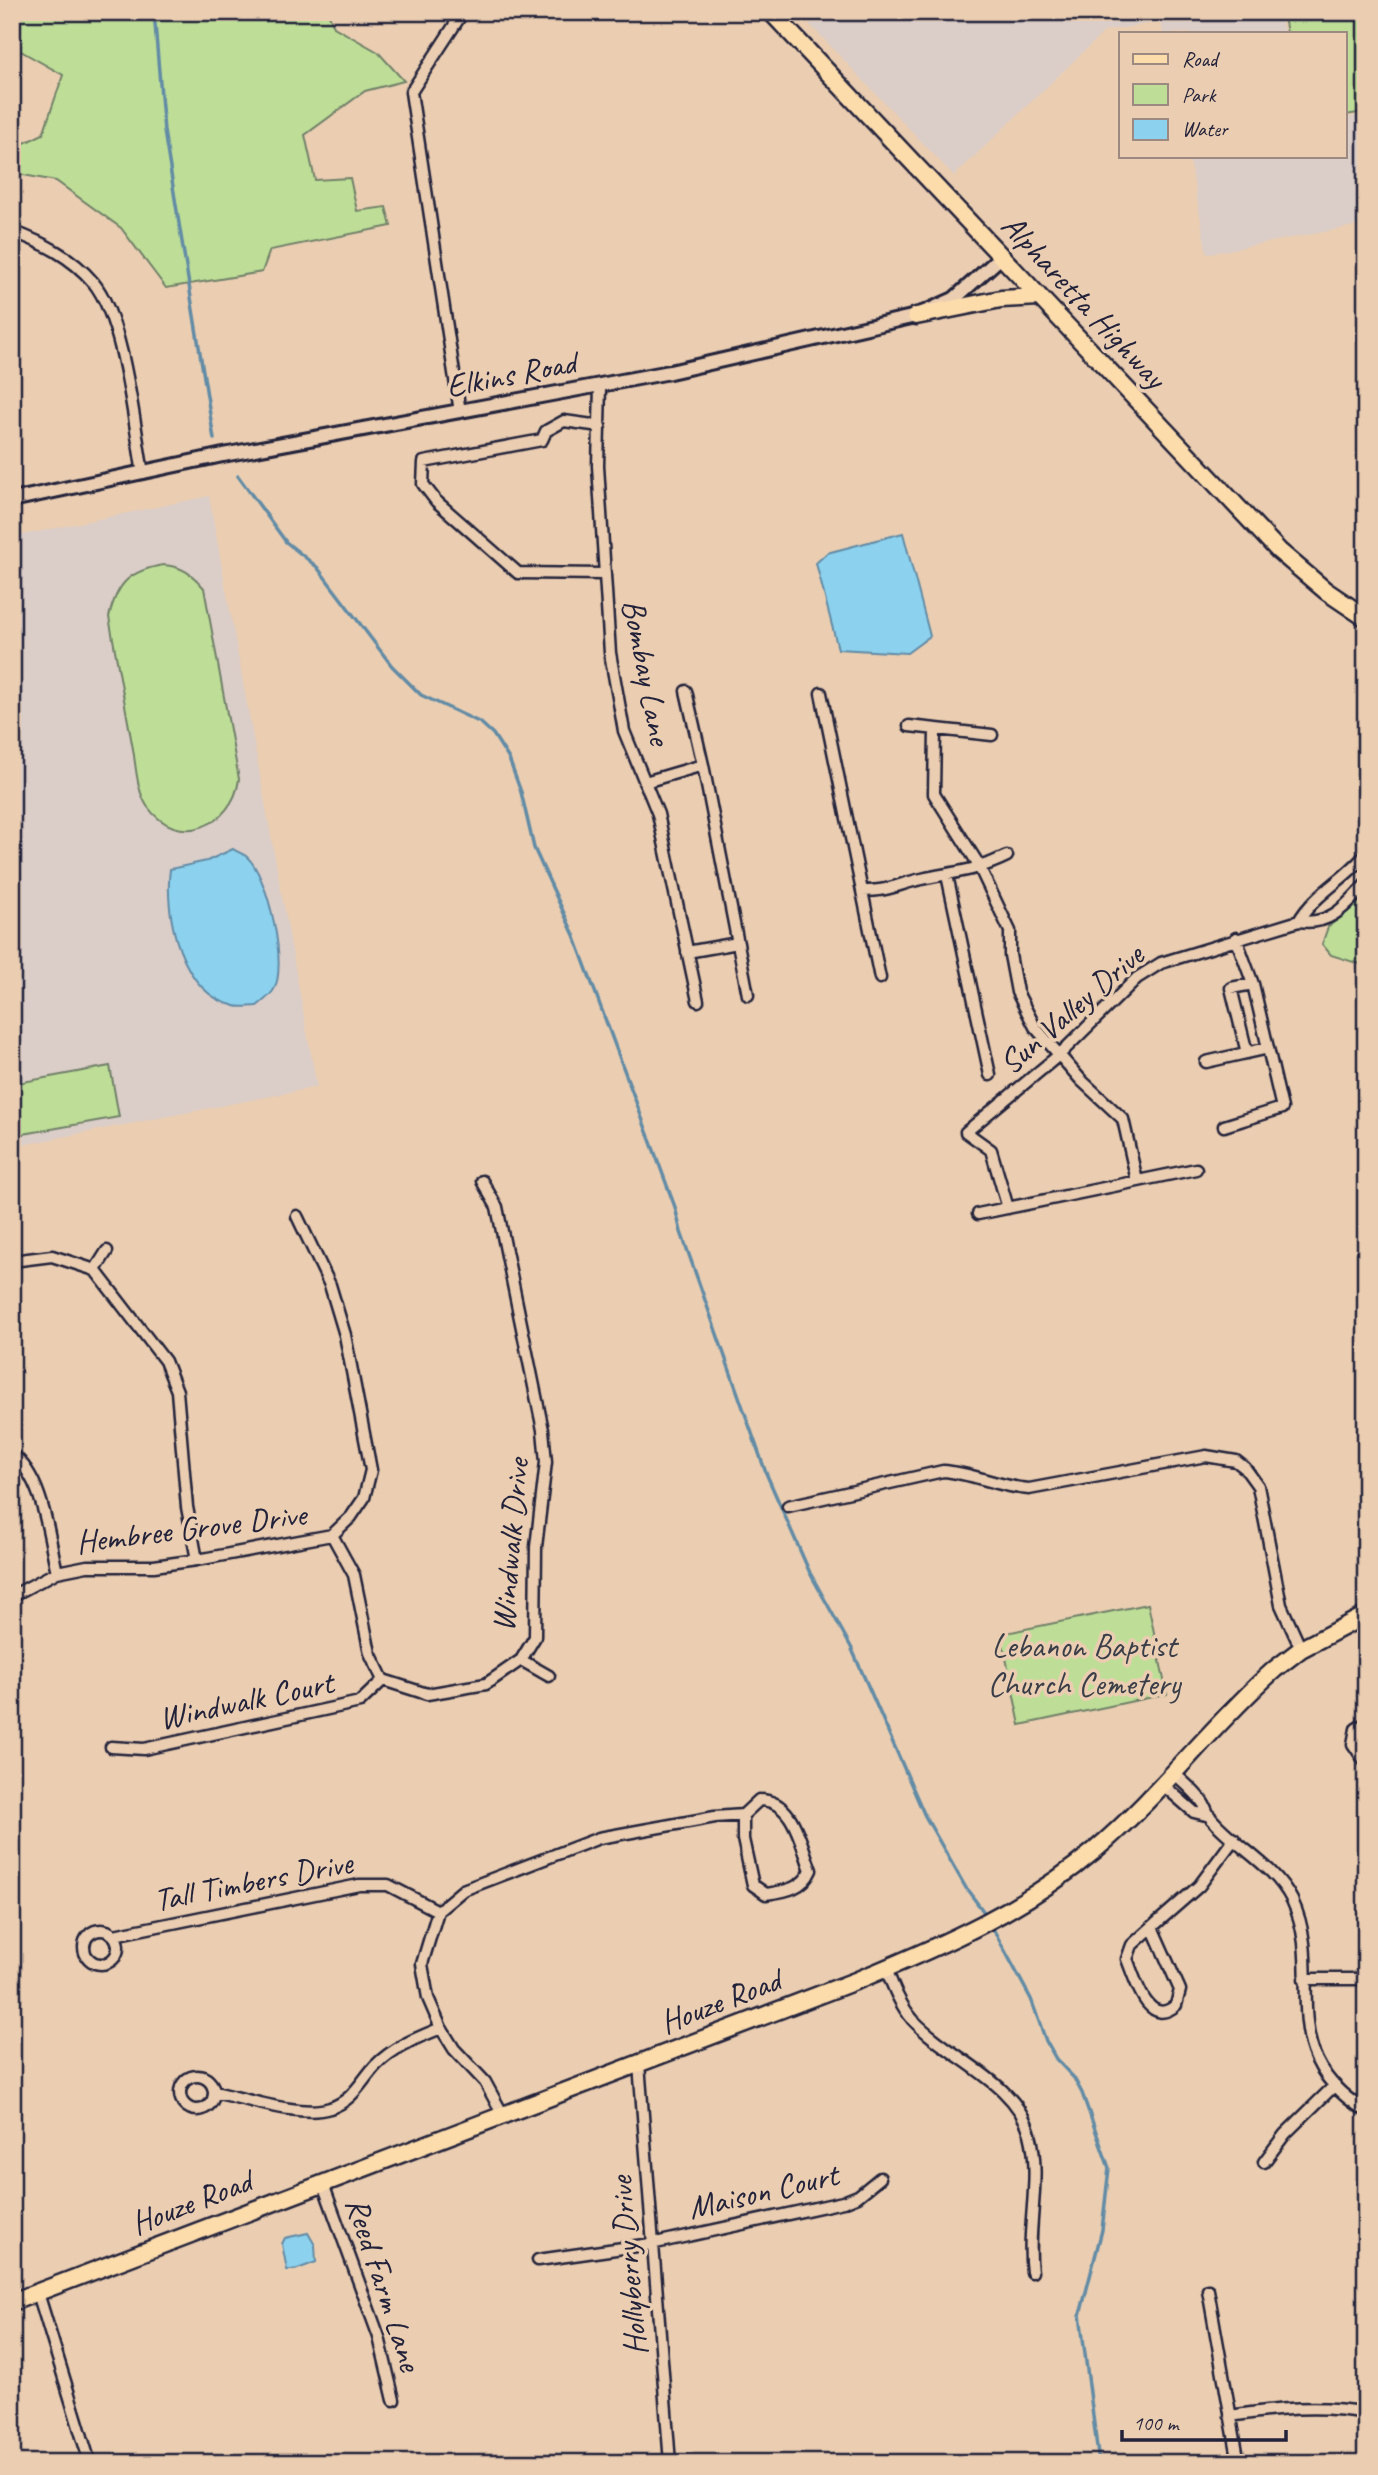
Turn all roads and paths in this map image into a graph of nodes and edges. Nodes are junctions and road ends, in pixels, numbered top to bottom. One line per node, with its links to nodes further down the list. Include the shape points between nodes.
1 (463, 12): 8 (street, via 411,92)
2 (771, 12): 4 (main road, Alpharetta Highway)
3 (12, 231): 10 (street, via 70,259 95,284 111,316)
4 (1001, 257): 5 (main road, Alpharetta Highway); 6 (street, Elkins Road, via 954,299)
5 (1039, 297): 6 (main road, via 1001,299); 13 (main road, Alpharetta Highway, via 1280,552)
6 (916, 316): 7 (street, Elkins Road)
7 (600, 386): 8 (street, Elkins Road); 9 (street, Bombay Lane)
8 (460, 412): 10 (street, Elkins Road)
9 (600, 426): 12 (street, Bombay Lane); 12 (street, via 564,421 545,431 542,440 424,462 423,484 436,501 518,573)
10 (143, 474): 11 (street, Elkins Road)
11 (12, 500)
12 (603, 574): 20 (street, Bombay Lane, via 610,653 625,731)
13 (1366, 618)
14 (686, 691): 19 (street)
15 (821, 693): 26 (street)
16 (909, 726): 17 (street)
17 (935, 730): 18 (street); 23 (street, via 934,794)
18 (992, 735)
19 (703, 765): 20 (street); 29 (street)
20 (645, 782): 30 (street, Bombay Lane, via 658,814)
21 (1366, 854): 27 (street, via 1324,896 1307,906)
22 (1007, 856): 23 (street)
23 (980, 869): 24 (street); 37 (street, via 1010,932 1017,992 1035,1027)
24 (947, 875): 26 (street, via 889,891); 39 (street)
25 (1366, 884): 27 (street, Sun Valley Drive, via 1326,920 1316,924)
26 (863, 891): 31 (street)
27 (1299, 921): 28 (street, Sun Valley Drive)
28 (1236, 938): 32 (street); 37 (street, Sun Valley Drive, via 1161,963 1137,978)
29 (738, 943): 30 (street); 33 (street)
30 (687, 952): 34 (street, Bombay Lane)
31 (880, 978)
32 (1253, 984): 35 (street); 36 (street, via 1231,988)
33 (748, 995)
34 (698, 1001)
35 (1268, 1048): 36 (street); 40 (street, via 1282,1108)
36 (1247, 1053): 38 (street)
37 (1059, 1055): 43 (street, via 1123,1119); 44 (street, Sun Valley Drive, via 966,1132 991,1150)
38 (1206, 1062)
39 (990, 1075)
40 (1224, 1126)
41 (1196, 1170): 43 (street)
42 (482, 1181): 58 (street, Windwalk Drive, via 497,1207 543,1430 535,1637)
43 (1137, 1181): 44 (street)
44 (1007, 1208): 45 (street)
45 (978, 1214)
46 (297, 1216): 52 (street, Hembree Grove Drive, via 330,1285 345,1335 371,1470 364,1498)
47 (107, 1251): 49 (street)
48 (12, 1261): 49 (street, via 52,1256)
49 (95, 1270): 53 (street, via 165,1361 177,1391 187,1507)
50 (12, 1454): 54 (street, via 25,1464 37,1490)
51 (788, 1506): 57 (street, via 943,1471 965,1472 1009,1488 1029,1489 1206,1456 1226,1457 1245,1468 1258,1486 1281,1605)
52 (332, 1535): 53 (street, Hembree Grove Drive); 60 (street, via 354,1575 370,1653)
53 (197, 1560): 54 (street, Hembree Grove Drive)
54 (57, 1572): 55 (street, Hembree Grove Drive)
55 (12, 1596)
56 (1366, 1615): 57 (main road, Houze Road)
57 (1301, 1649): 64 (main road, Houze Road, via 1250,1691)
58 (521, 1660): 59 (street); 60 (street, Windwalk Drive, via 486,1684 427,1694)
59 (548, 1676)
60 (383, 1680): 62 (street, Windwalk Court, via 360,1702 144,1749)
61 (1366, 1723): 63 (street, via 1356,1729 1353,1744)
62 (111, 1747)
63 (1366, 1763)
64 (1167, 1778): 66 (street, via 1202,1801); 66 (street, via 1194,1812); 71 (main road, Houze Road, via 1119,1828 1054,1882 989,1922)
65 (743, 1815): 65 (street, via 759,1800 779,1804 789,1815 811,1870 794,1889 766,1895 753,1885); 68 (street, via 599,1838 463,1891)
66 (1210, 1816): 67 (street)
67 (1234, 1839): 69 (street, via 1199,1886); 72 (street, via 1273,1873 1292,1900 1302,1932)
68 (438, 1911): 70 (street, Tall Timbers Drive, via 388,1885 359,1885); 74 (street, via 422,1964 428,1998)
69 (1153, 1927): 69 (street, via 1132,1945 1127,1959 1145,2003 1153,2010 1165,2011 1176,2005 1180,1990)
70 (114, 1935)
71 (886, 1968): 75 (main road, Houze Road); 85 (street, via 913,2019 1012,2101 1023,2117 1035,2165 1029,2251)
72 (1304, 1979): 73 (street); 76 (street, via 1310,2043)
73 (1366, 1979)
74 (441, 2028): 77 (street, via 401,2044 353,2095 327,2109 296,2109); 79 (street, via 485,2082)
75 (639, 2064): 79 (main road, Houze Road); 83 (street, Hollyberry Drive)
76 (1335, 2085): 78 (street); 80 (street, via 1285,2134)
77 (214, 2092)
78 (1366, 2111)
79 (503, 2115): 82 (main road, Houze Road)
80 (1264, 2162)
81 (880, 2178): 83 (street, Maison Court, via 843,2202)
82 (323, 2184): 87 (main road, Houze Road); 89 (street, Reed Farm Lane, via 379,2337)
83 (651, 2244): 84 (street, Maison Court); 93 (street, Hollyberry Drive)
84 (538, 2260)
85 (1032, 2272)
86 (1208, 2290): 91 (street)
87 (38, 2293): 88 (main road, Houze Road); 92 (street)
88 (12, 2302)
89 (394, 2400)
90 (1366, 2413): 91 (street, via 1322,2407)
91 (1230, 2416): 94 (street)
92 (90, 2463)
93 (670, 2463)
94 (1239, 2463)

